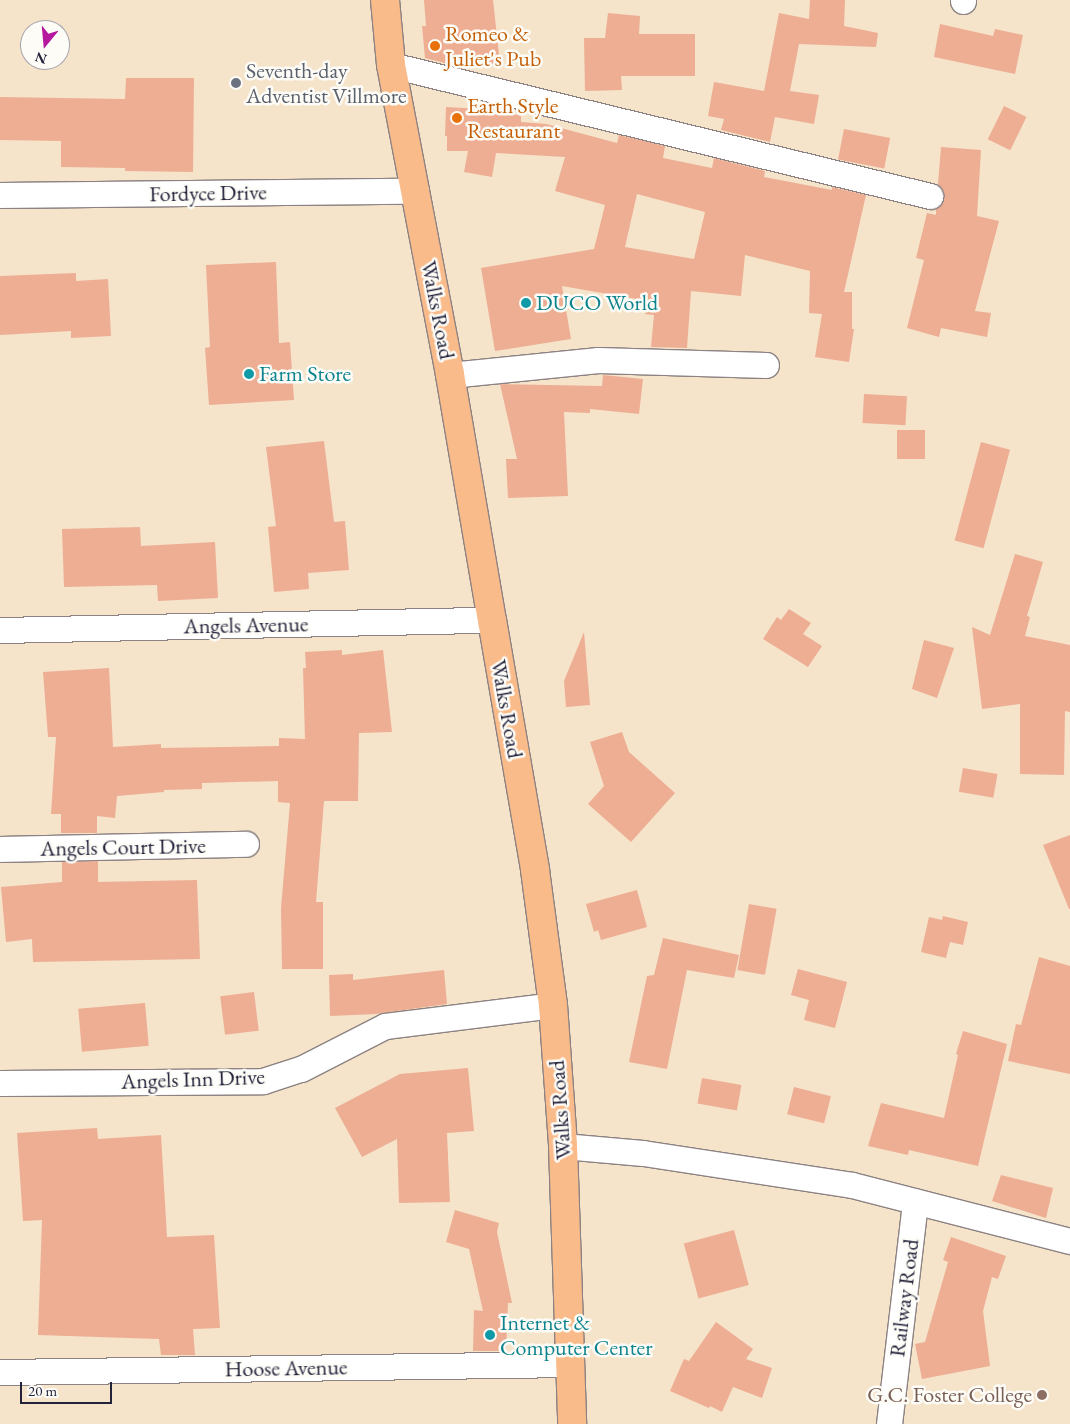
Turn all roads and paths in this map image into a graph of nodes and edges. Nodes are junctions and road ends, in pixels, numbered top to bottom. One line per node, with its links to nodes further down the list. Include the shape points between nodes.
1 (385, 0): 2 (main road, Walks Road)
2 (391, 64): 3 (main road, Walks Road); 5 (street)
3 (416, 191): 4 (street, Fordyce Drive); 7 (main road, Walks Road)
4 (0, 195)
5 (930, 196)
6 (766, 365): 7 (street, via 598,360)
7 (450, 375): 8 (main road, Walks Road)
8 (492, 620): 9 (street, Angels Avenue); 12 (main road, Walks Road, via 535,870)
9 (0, 630)
10 (246, 844): 11 (street, Angels Court Drive)
11 (0, 849)
12 (554, 1005): 13 (street, Angels Inn Drive, via 384,1026 301,1069 263,1081); 14 (main road, Walks Road)
13 (0, 1083)
14 (563, 1146): 15 (street, via 644,1153 852,1185); 17 (main road, Walks Road)
15 (915, 1202): 16 (street); 20 (street, Railway Road)
16 (1070, 1241)
17 (571, 1364): 18 (street, Hoose Avenue); 19 (main road, Walks Road)
18 (0, 1372)
19 (572, 1424)
20 (889, 1424)

